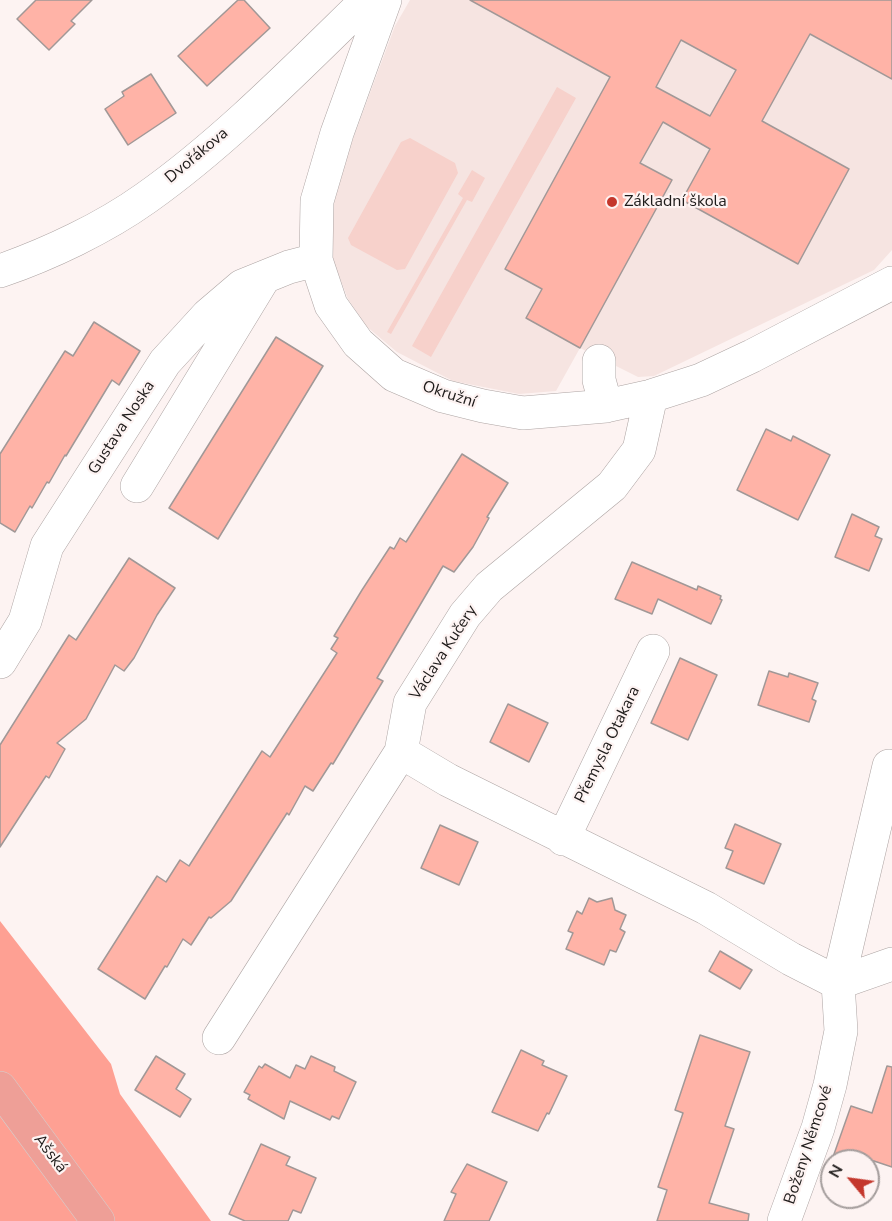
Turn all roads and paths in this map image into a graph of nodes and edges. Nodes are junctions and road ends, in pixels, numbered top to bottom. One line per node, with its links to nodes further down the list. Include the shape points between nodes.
1 (367, 0): 4 (street, Dvořákova, via 267,96 146,198 70,243)
2 (385, 0): 3 (street, Okružní, via 317,201)
3 (316, 260): 5 (street, Gustava Noska); 9 (street, Okružní, via 331,305 358,343 394,375 443,396 523,413)
4 (0, 271)
5 (264, 277): 10 (street); 12 (street, Gustava Noska, via 242,286 207,315 165,362 47,546 25,621)
6 (892, 283): 8 (street, Okružní, via 711,375)
7 (599, 362): 9 (street)
8 (651, 396): 9 (street, Okružní); 13 (street, Václava Kučery, via 639,450 620,478 489,587 465,615 410,704)
9 (606, 406)
10 (137, 486)
11 (653, 651): 15 (street, Přemysla Otakara)
12 (0, 662)
13 (401, 752): 15 (street); 18 (street, Václava Kučery)
14 (889, 766): 17 (street, Boženy Němcové)
15 (563, 838): 17 (street, via 706,908)
16 (892, 964): 17 (street)
17 (838, 983): 21 (street, Boženy Němcové, via 841,1031 830,1085)
18 (219, 1038)
19 (0, 1088): 20 (main road, Ašská)
20 (98, 1221)
21 (784, 1221)

